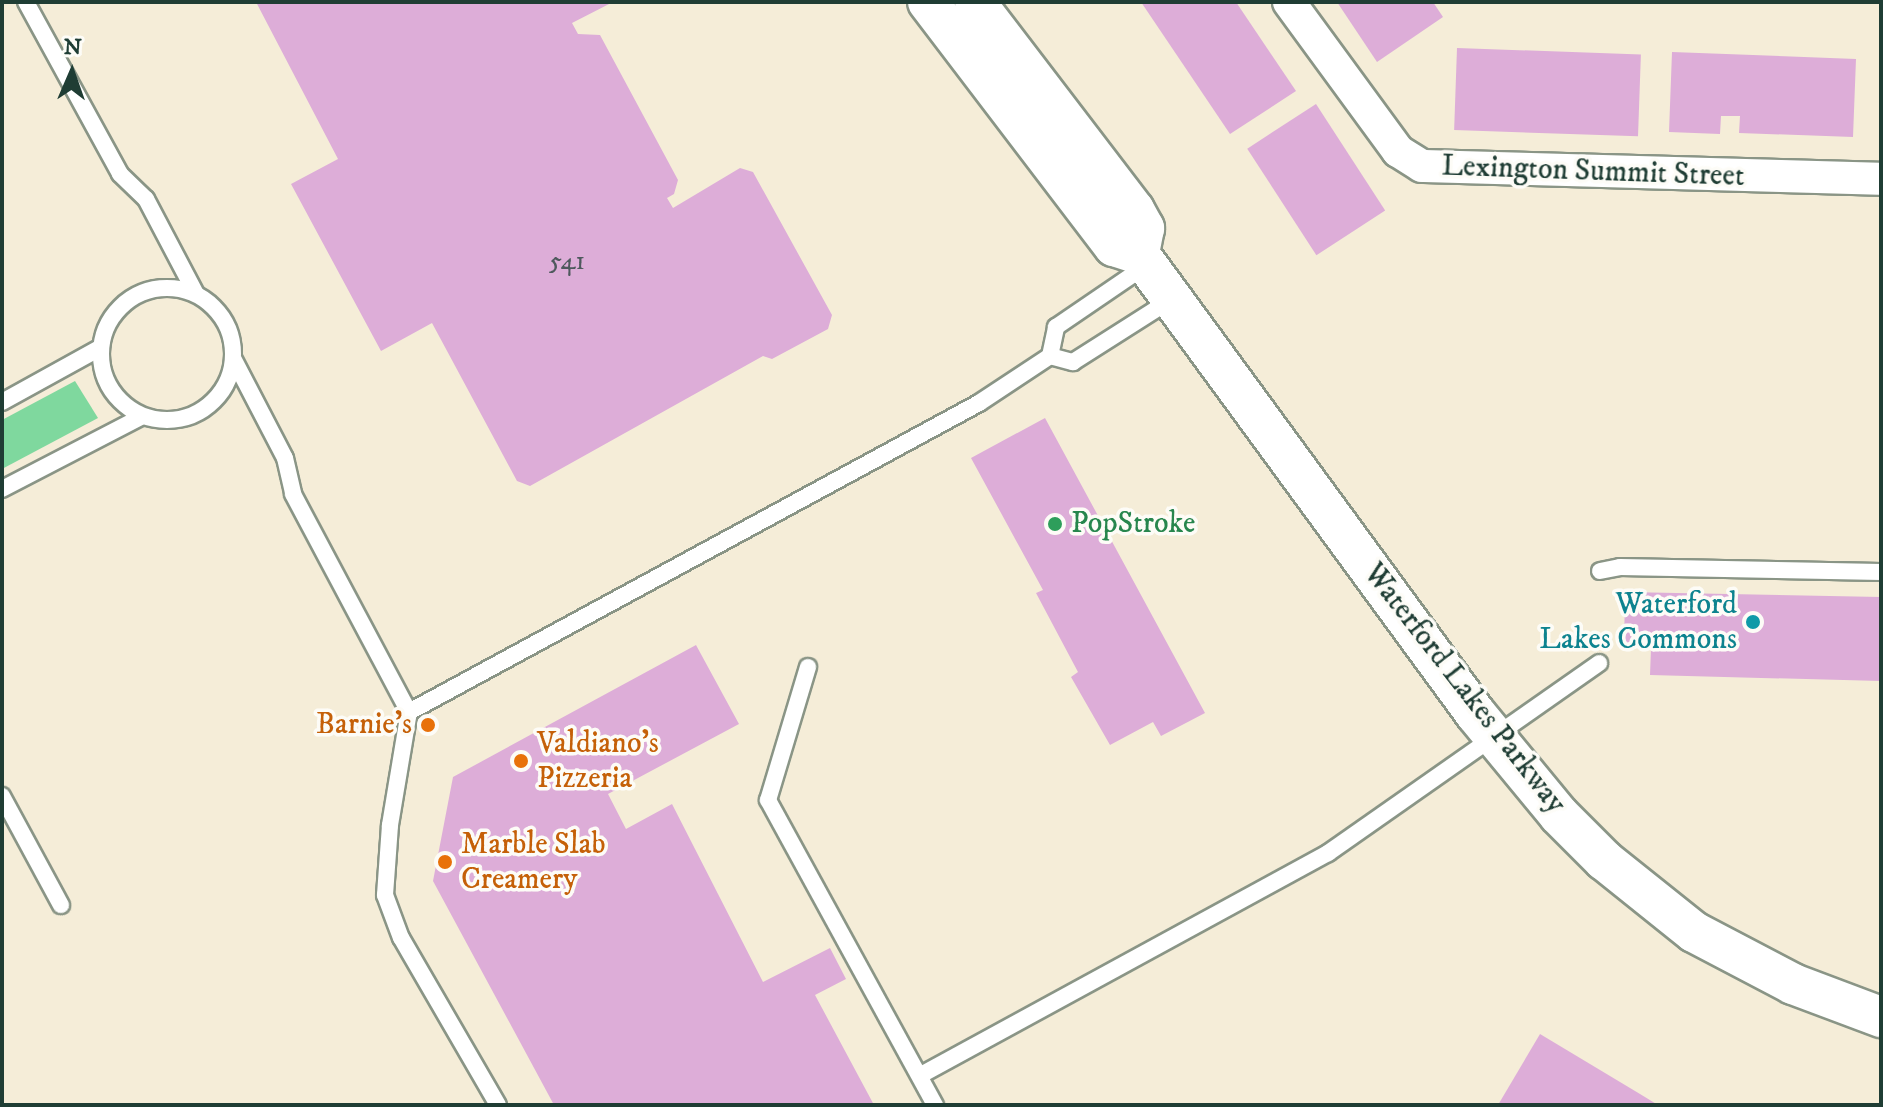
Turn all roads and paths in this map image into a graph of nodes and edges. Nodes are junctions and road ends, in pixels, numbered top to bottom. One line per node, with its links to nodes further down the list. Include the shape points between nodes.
1 (26, 2): 7 (lane, via 120,174 146,199)
2 (928, 2): 6 (street, Waterford Lakes Parkway, via 1114,246)
3 (975, 2): 6 (street, via 1134,210 1144,228)
4 (1289, 2): 5 (street, Lexington Summit Street, via 1398,151 1422,166)
5 (1881, 179)
6 (1143, 259): 8 (street, Waterford Lakes Parkway); 10 (lane, via 1056,327)
7 (196, 294): 9 (lane, via 175,288 134,296 117,310); 11 (lane, via 225,321)
8 (1172, 299): 10 (lane, via 1073,362); 20 (street, Waterford Lakes Parkway)
9 (100, 348): 12 (lane); 13 (lane, via 105,381)
10 (1050, 356): 19 (lane, via 979,403)
11 (234, 360): 13 (lane, via 229,381 201,411 181,419); 19 (lane, via 285,458 293,494)
12 (2, 402)
13 (141, 417): 14 (lane)
14 (2, 489)
15 (1600, 571): 16 (lane, via 1620,567)
16 (1881, 572)
17 (1599, 663): 20 (lane)
18 (808, 667): 24 (lane, via 768,800)
19 (409, 712): 25 (lane, via 390,825 385,895 401,938)
20 (1494, 737): 23 (street, Waterford Lakes Parkway, via 1559,815 1661,908 1763,969); 24 (lane, via 1328,853)
21 (2, 796): 22 (lane)
22 (61, 905)
23 (1881, 1017)
24 (921, 1075): 26 (lane)
25 (498, 1105)
26 (935, 1105)

